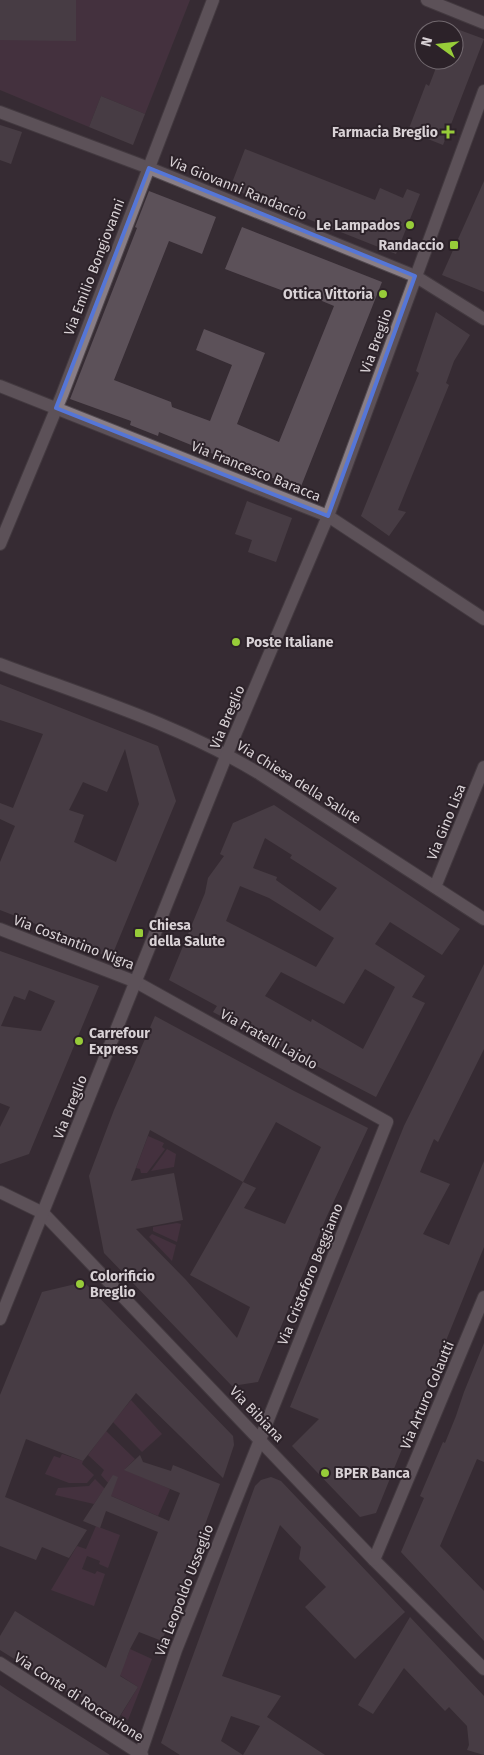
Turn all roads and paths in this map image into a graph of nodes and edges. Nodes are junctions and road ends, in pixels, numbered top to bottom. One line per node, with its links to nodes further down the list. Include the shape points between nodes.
1 (213, 0): 7 (street, Via Emilio Bongiovanni)
2 (427, 0): 3 (street)
3 (484, 23)
4 (484, 91): 6 (street, Via Breglio)
5 (0, 112): 7 (street, Via Giovanni Randaccio)
6 (478, 121): 8 (street, Via Breglio)
7 (149, 168): 8 (street, Via Giovanni Randaccio); 11 (street, Via Emilio Bongiovanni)
8 (416, 276): 9 (street, Via Giovanni Randaccio); 12 (street, Via Breglio)
9 (484, 319)
10 (0, 386): 11 (street, Via Francesco Baracca)
11 (56, 408): 12 (street, Via Francesco Baracca); 13 (street, Via Emilio Bongiovanni)
12 (328, 516): 14 (street, Via Francesco Baracca); 16 (street, Via Breglio)
13 (0, 544)
14 (484, 619)
15 (0, 664): 16 (street, Via Chiesa della Salute, via 177,732)
16 (227, 755): 18 (street, Via Chiesa della Salute); 21 (street, Via Breglio)
17 (484, 767): 18 (street, Via Gino Lisa)
18 (435, 887): 19 (street, Via Chiesa della Salute)
19 (484, 919)
20 (0, 929): 21 (street, Via Costantino Nigra)
21 (136, 982): 22 (street, Via Fratelli Lajolo); 24 (street, Via Breglio)
22 (387, 1122): 27 (street, Via Cristoforo Beggiamo)
23 (0, 1192): 24 (street, Via Bibiana)
24 (42, 1213): 26 (street, Via Breglio); 27 (street, Via Bibiana)
25 (484, 1297): 28 (street, Via Arturo Colautti)
26 (0, 1319)
27 (260, 1438): 28 (street, Via Bibiana); 31 (street, Via Leopoldo Usseglio, via 176,1650)
28 (374, 1560): 30 (street, Via Bibiana)
29 (0, 1663): 31 (street, Via Conte di Roccavione)
30 (484, 1669)
31 (141, 1755)

